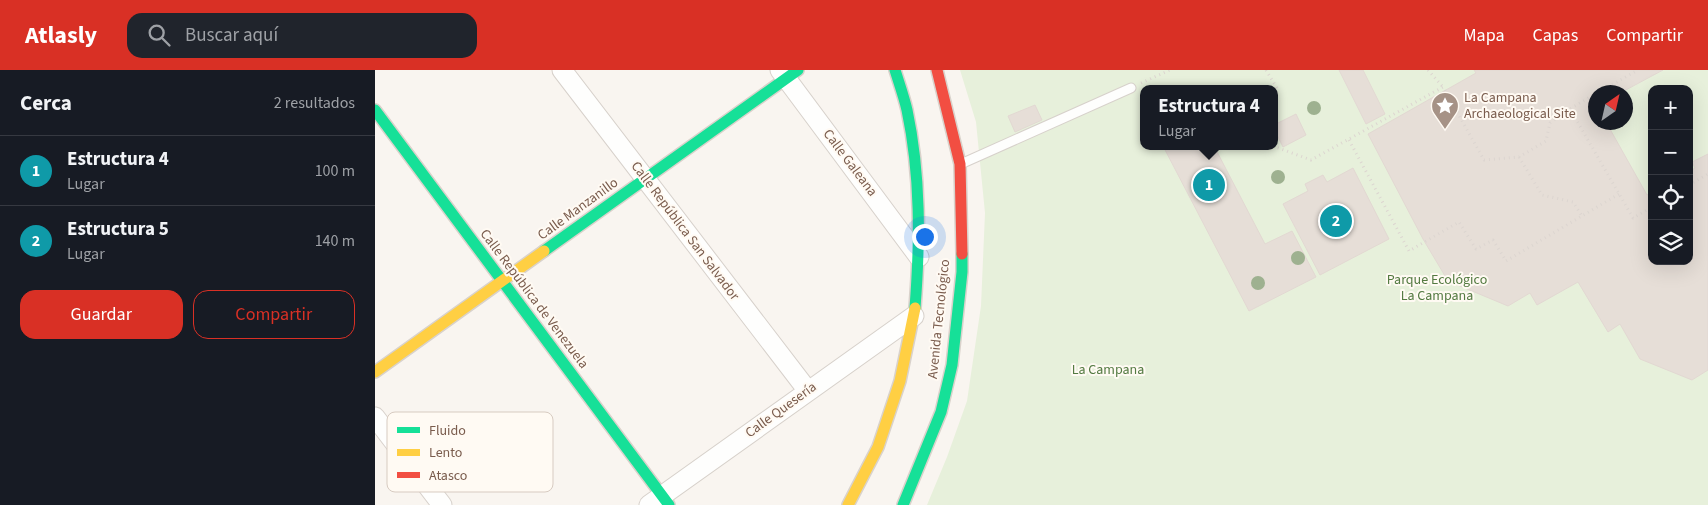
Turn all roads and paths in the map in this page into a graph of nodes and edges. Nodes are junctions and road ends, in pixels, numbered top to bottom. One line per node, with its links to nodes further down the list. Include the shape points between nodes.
1 (561, 70): 21 (street, Calle República San Salvador)
2 (895, 70): 26 (street, Avenida Tecnológico, via 907,110 918,184)
3 (937, 70): 19 (street, Avenida Tecnológico)
4 (1170, 70): 12 (path)
5 (1266, 70): 9 (path)
6 (1428, 70): 11 (path)
7 (1638, 70): 10 (path)
8 (788, 73): 21 (street, Calle Manzanillo); 26 (street, Calle Galeana)
9 (1275, 85)
10 (1611, 85)
11 (1443, 87): 16 (path); 18 (path, via 1484,160)
12 (1131, 88): 19 (lane)
13 (1588, 98): 14 (path)
14 (1570, 109): 18 (path, via 1550,123 1546,141); 23 (path)
15 (375, 110): 27 (street, Calle República de Venezuela)
16 (1349, 140): 17 (path, via 1311,160); 25 (path, via 1409,251 1459,222 1476,249 1493,240 1507,261)
17 (1278, 148)
18 (1519, 157): 25 (path, via 1542,195 1573,202)
19 (961, 164): 37 (street, Avenida Tecnológico, via 962,272 952,365 941,412)
20 (1708, 174): 22 (path)
21 (645, 179): 27 (street, Calle Manzanillo); 30 (street, Calle República San Salvador)
22 (1693, 183)
23 (1619, 194): 24 (path, via 1633,218); 25 (path)
24 (1648, 209)
25 (1582, 216)
26 (919, 257): 28 (street, Avenida Tecnológico)
27 (502, 281): 29 (street, Calle Manzanillo); 34 (street, Calle República de Venezuela)
28 (913, 316): 30 (street, Calle Quesería); 36 (street, Avenida Tecnológico, via 901,382 877,447)
29 (375, 372)
30 (808, 392): 34 (street, Calle Quesería)
31 (375, 417): 32 (street)
32 (387, 433)
33 (432, 492): 35 (street)
34 (660, 502)
35 (442, 505)
36 (848, 505)
37 (903, 505)

